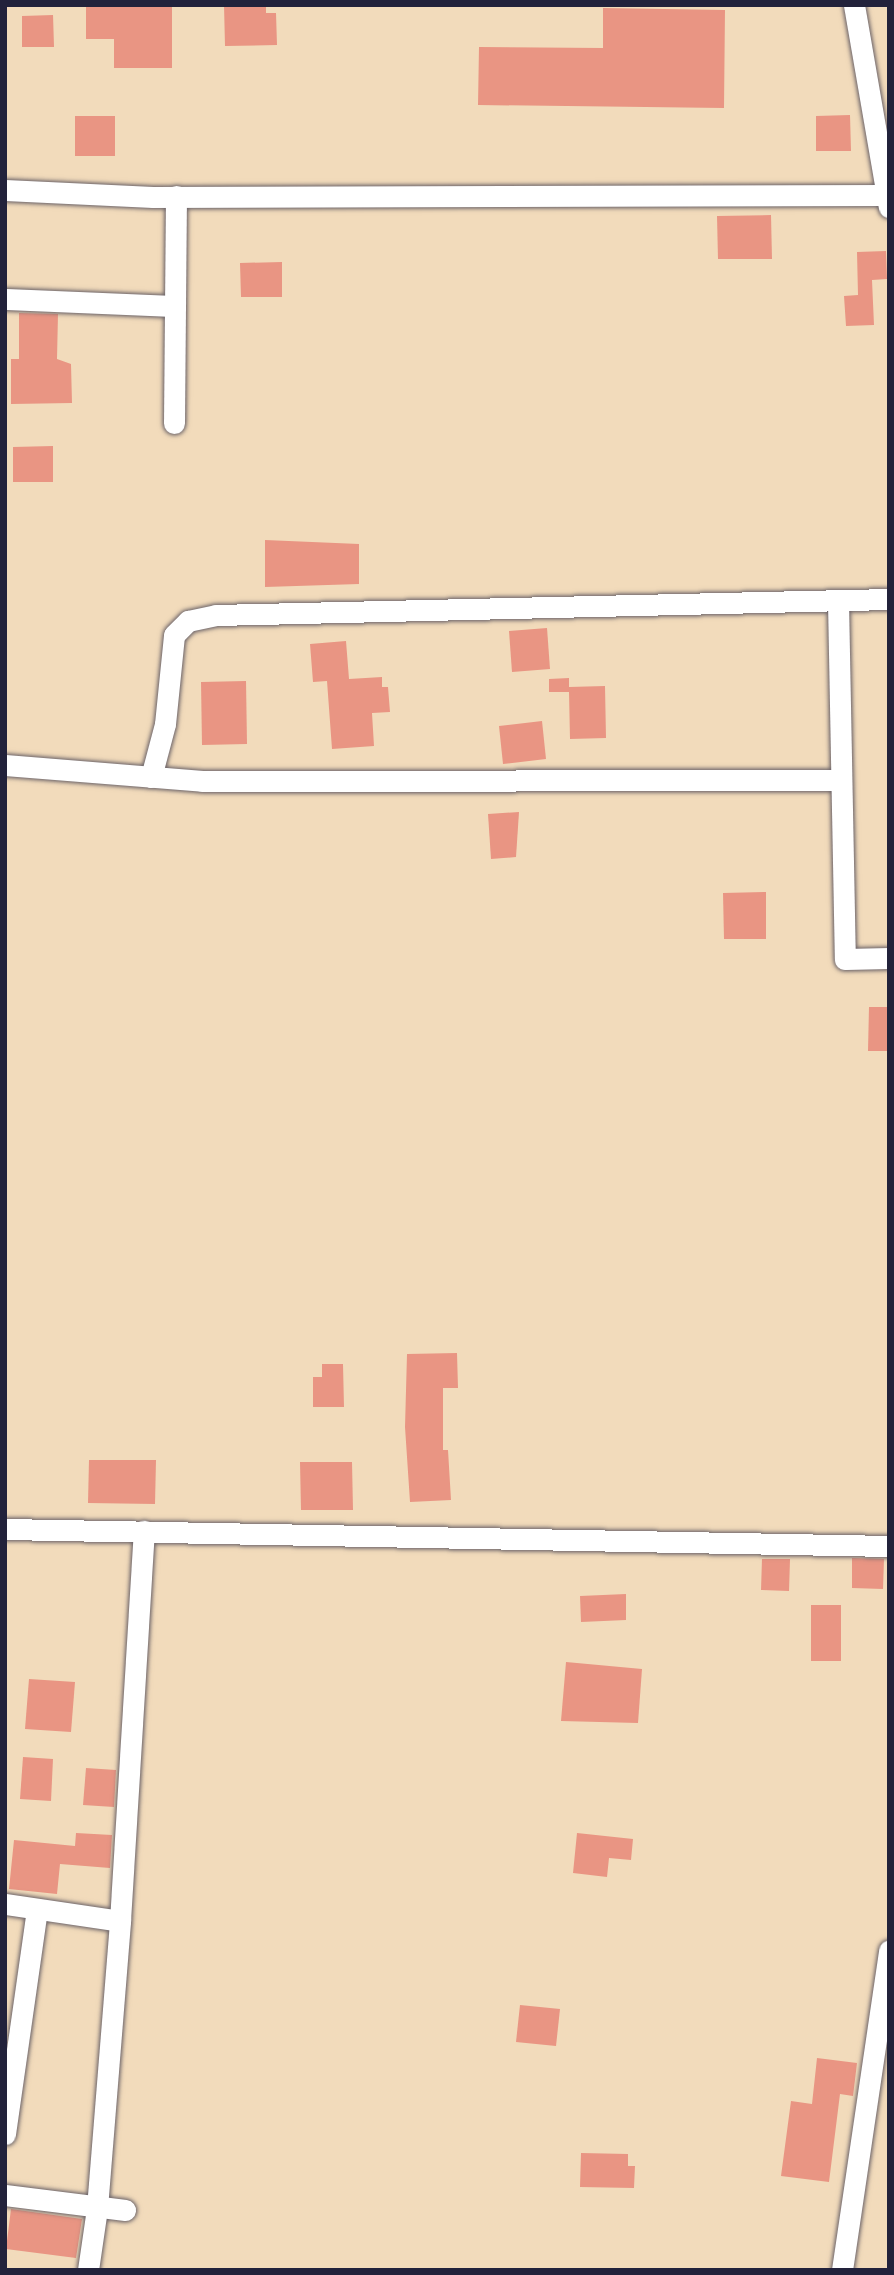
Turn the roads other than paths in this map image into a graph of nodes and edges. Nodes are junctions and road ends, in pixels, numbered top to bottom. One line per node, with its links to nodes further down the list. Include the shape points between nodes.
1 (854, 5): 4 (street)
2 (5, 190): 3 (street)
3 (176, 197): 4 (street); 6 (street)
4 (888, 201)
5 (5, 299): 6 (street)
6 (175, 306): 7 (street)
7 (174, 423)
8 (889, 599): 9 (street)
9 (838, 600): 11 (street, via 216,615 188,621 174,635 165,724); 12 (street)
10 (5, 765): 11 (street)
11 (151, 777): 12 (street, via 202,781)
12 (841, 780): 13 (street, via 845,959)
13 (889, 958)
14 (5, 1530): 15 (street)
15 (144, 1531): 16 (street); 19 (street)
16 (889, 1546)
17 (5, 1904): 18 (street)
18 (37, 1909): 19 (street); 21 (street)
19 (120, 1921): 23 (street)
20 (889, 1950): 26 (street)
21 (5, 2134)
22 (5, 2196): 23 (street)
23 (97, 2207): 24 (street); 25 (street)
24 (125, 2210)
25 (88, 2270)
26 (842, 2270)

